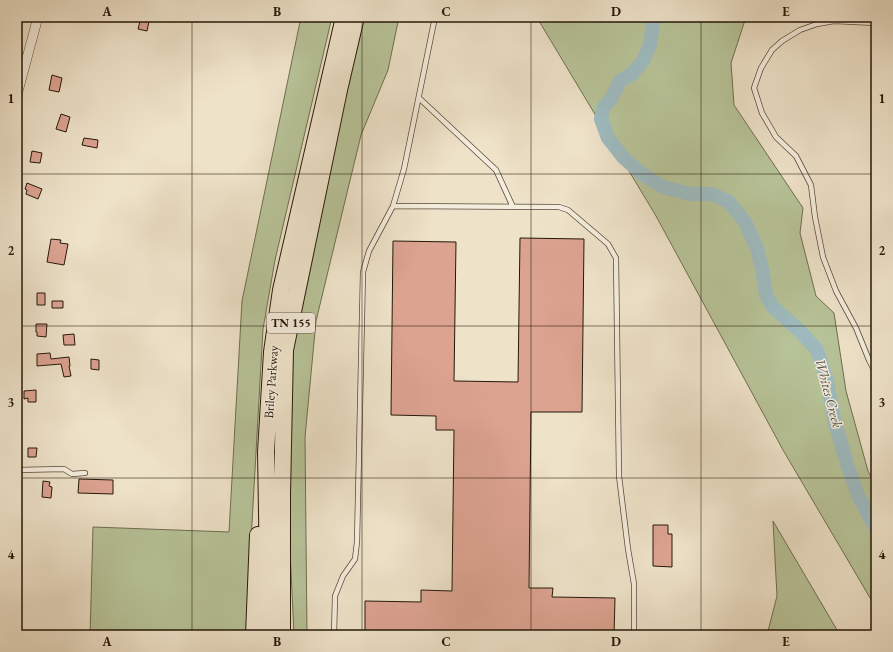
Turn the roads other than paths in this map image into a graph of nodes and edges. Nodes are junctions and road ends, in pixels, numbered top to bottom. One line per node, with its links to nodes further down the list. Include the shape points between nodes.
1 (38, 17): 6 (street)
2 (344, 17): 11 (highway, Briley Parkway / TN 155, via 282,290 272,352)
3 (356, 17): 16 (highway, Briley Parkway / TN 155, via 285,350)
4 (435, 17): 7 (lane)
5 (876, 24): 10 (lane, via 834,21 800,30 772,50 761,68 754,88 762,113 776,137 796,156 811,185 823,258)
6 (17, 95)
7 (419, 98): 8 (lane, via 404,169); 9 (lane, via 496,170)
8 (393, 206): 9 (lane); 17 (lane, via 369,252 363,272 357,542 355,559 343,576 335,596)
9 (513, 207): 18 (lane, via 560,207 568,210 608,244 616,258 619,476 634,584)
10 (876, 374)
11 (266, 452): 14 (highway, via 260,496); 15 (highway, Briley Parkway / TN 155)
12 (17, 470): 13 (lane, via 64,469 72,474)
13 (85, 473)
14 (254, 635)
15 (269, 635)
16 (282, 635)
17 (334, 635)
18 (634, 635)

